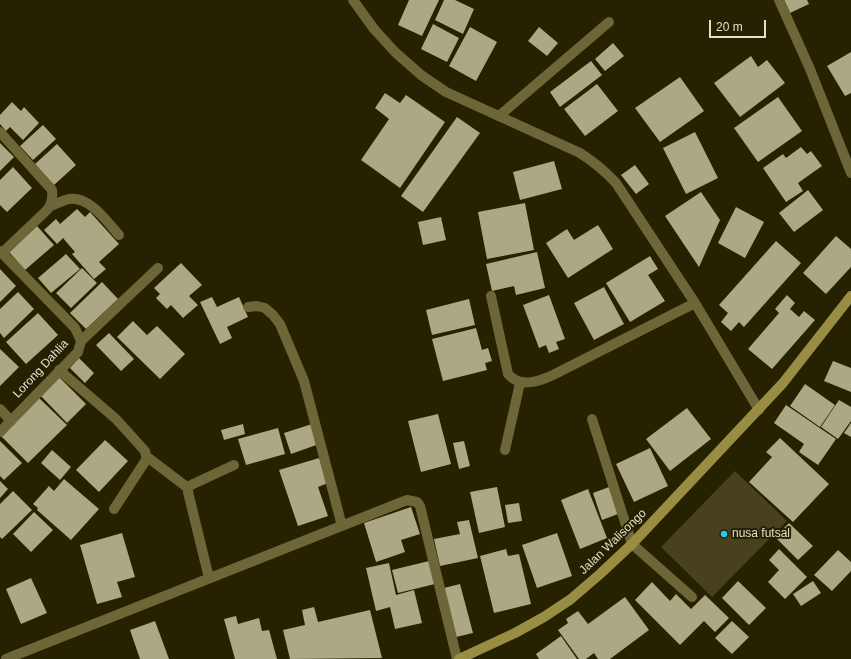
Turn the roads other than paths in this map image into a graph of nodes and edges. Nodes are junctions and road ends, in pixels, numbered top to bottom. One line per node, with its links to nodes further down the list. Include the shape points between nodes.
1 (353, 0): 4 (street, via 379,35 421,75 446,92)
2 (779, 0): 6 (street, via 810,69)
3 (609, 22): 4 (street)
4 (499, 116): 13 (street, via 580,153 606,172 616,183)
5 (0, 132): 7 (street, via 52,190)
6 (851, 174)
7 (51, 206): 8 (street, via 69,199 78,200 95,209); 9 (street)
8 (120, 235)
9 (1, 252): 15 (street, Lorong Dahlia, via 75,328)
10 (158, 268): 15 (street)
11 (491, 296): 17 (street, via 508,374)
12 (851, 296): 19 (street, Jalan Walisongo, via 805,358)
13 (695, 303): 17 (street, via 553,375 541,380); 19 (street)
14 (248, 307): 28 (street, via 265,308 280,324 304,381)
15 (81, 341): 16 (street, Lorong Dahlia, via 78,352)
16 (59, 370): 21 (street, Lorong Dahlia); 24 (street, via 116,419 145,451)
17 (520, 383): 23 (street)
18 (0, 409): 21 (street)
19 (759, 410): 29 (street, Jalan Walisongo)
20 (592, 419): 29 (street)
21 (11, 421): 22 (street, Lorong Dahlia)
22 (0, 432)
23 (505, 450)
24 (146, 456): 26 (street); 27 (street, via 146,460)
25 (234, 465): 26 (street)
26 (188, 488): 30 (street)
27 (114, 509)
28 (342, 526): 30 (street); 33 (street, via 407,500 417,502)
29 (632, 544): 31 (street); 33 (street, Jalan Walisongo, via 557,608 515,633)
30 (209, 578): 32 (street)
31 (692, 597)
32 (6, 659)
33 (458, 659)

